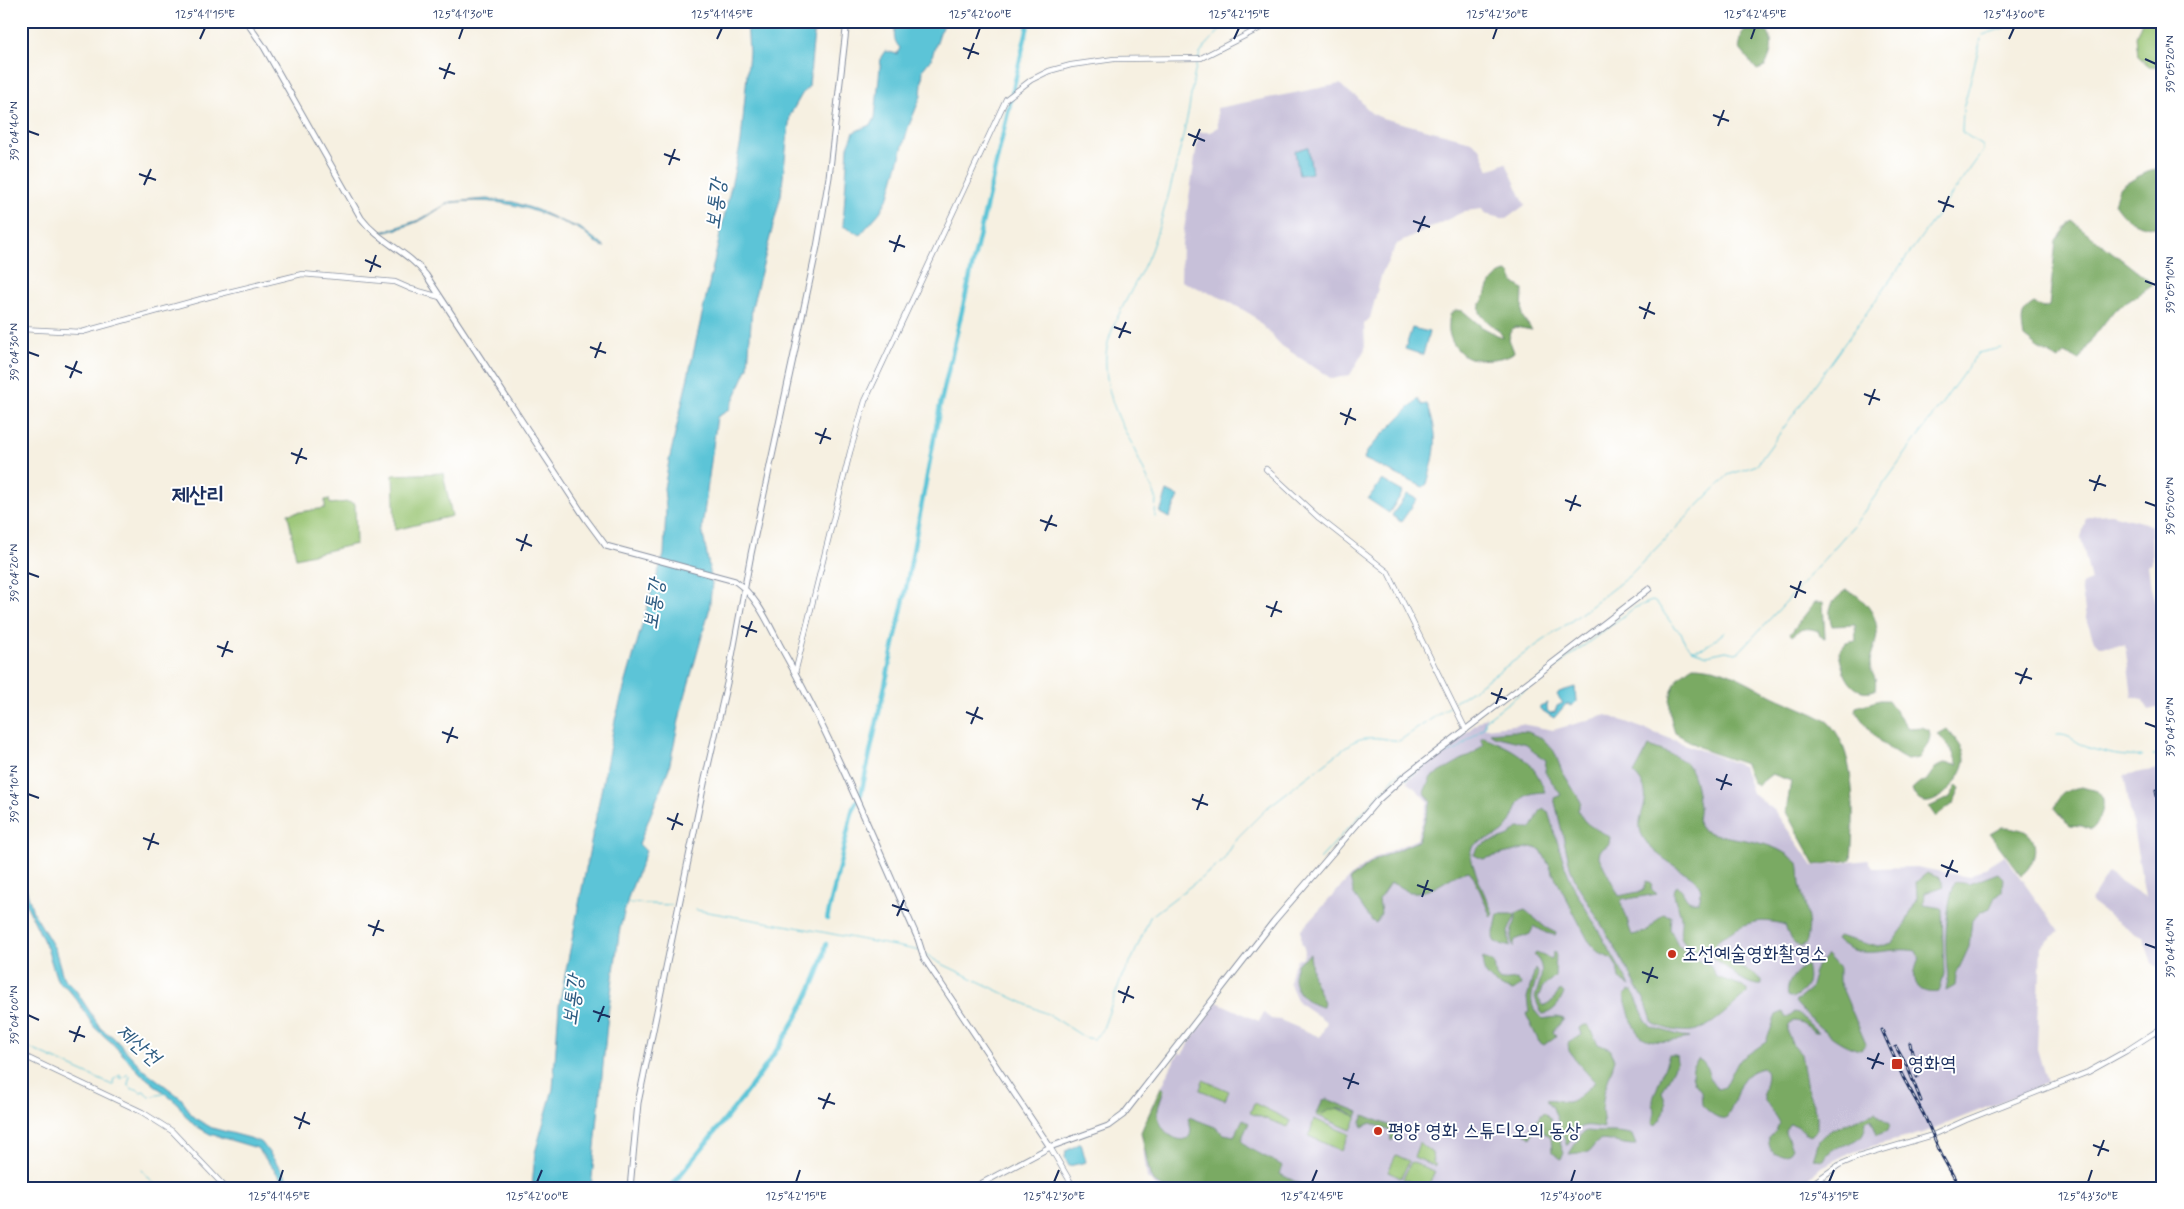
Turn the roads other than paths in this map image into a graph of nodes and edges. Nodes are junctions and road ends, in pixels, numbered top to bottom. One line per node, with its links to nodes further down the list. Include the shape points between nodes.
1 (246, 21): 4 (main road, via 361,218 374,233 423,270)
2 (847, 21): 7 (main road, via 824,212)
3 (1274, 21): 9 (street, via 1199,58 1114,59 1049,71 1031,80 1002,107 865,401)
4 (440, 297): 5 (street, via 395,282 302,274 82,332); 7 (main road, via 606,546 735,581)
5 (21, 329)
6 (1266, 469): 10 (street, via 1319,518 1388,572)
7 (746, 588): 9 (main road); 15 (main road, via 638,1102)
8 (1649, 589): 10 (main road)
9 (795, 672): 13 (main road, via 860,808 924,958)
10 (1466, 730): 13 (main road, via 1377,801 1274,922 1122,1115 1108,1126)
11 (2163, 1027): 18 (street, via 2088,1072 1933,1135 1845,1162)
12 (26, 1057): 14 (street, via 142,1112 172,1131)
13 (1050, 1147): 16 (main road); 17 (street)
14 (226, 1188)
15 (630, 1188)
16 (973, 1188)
17 (1074, 1188)
18 (1806, 1188)

